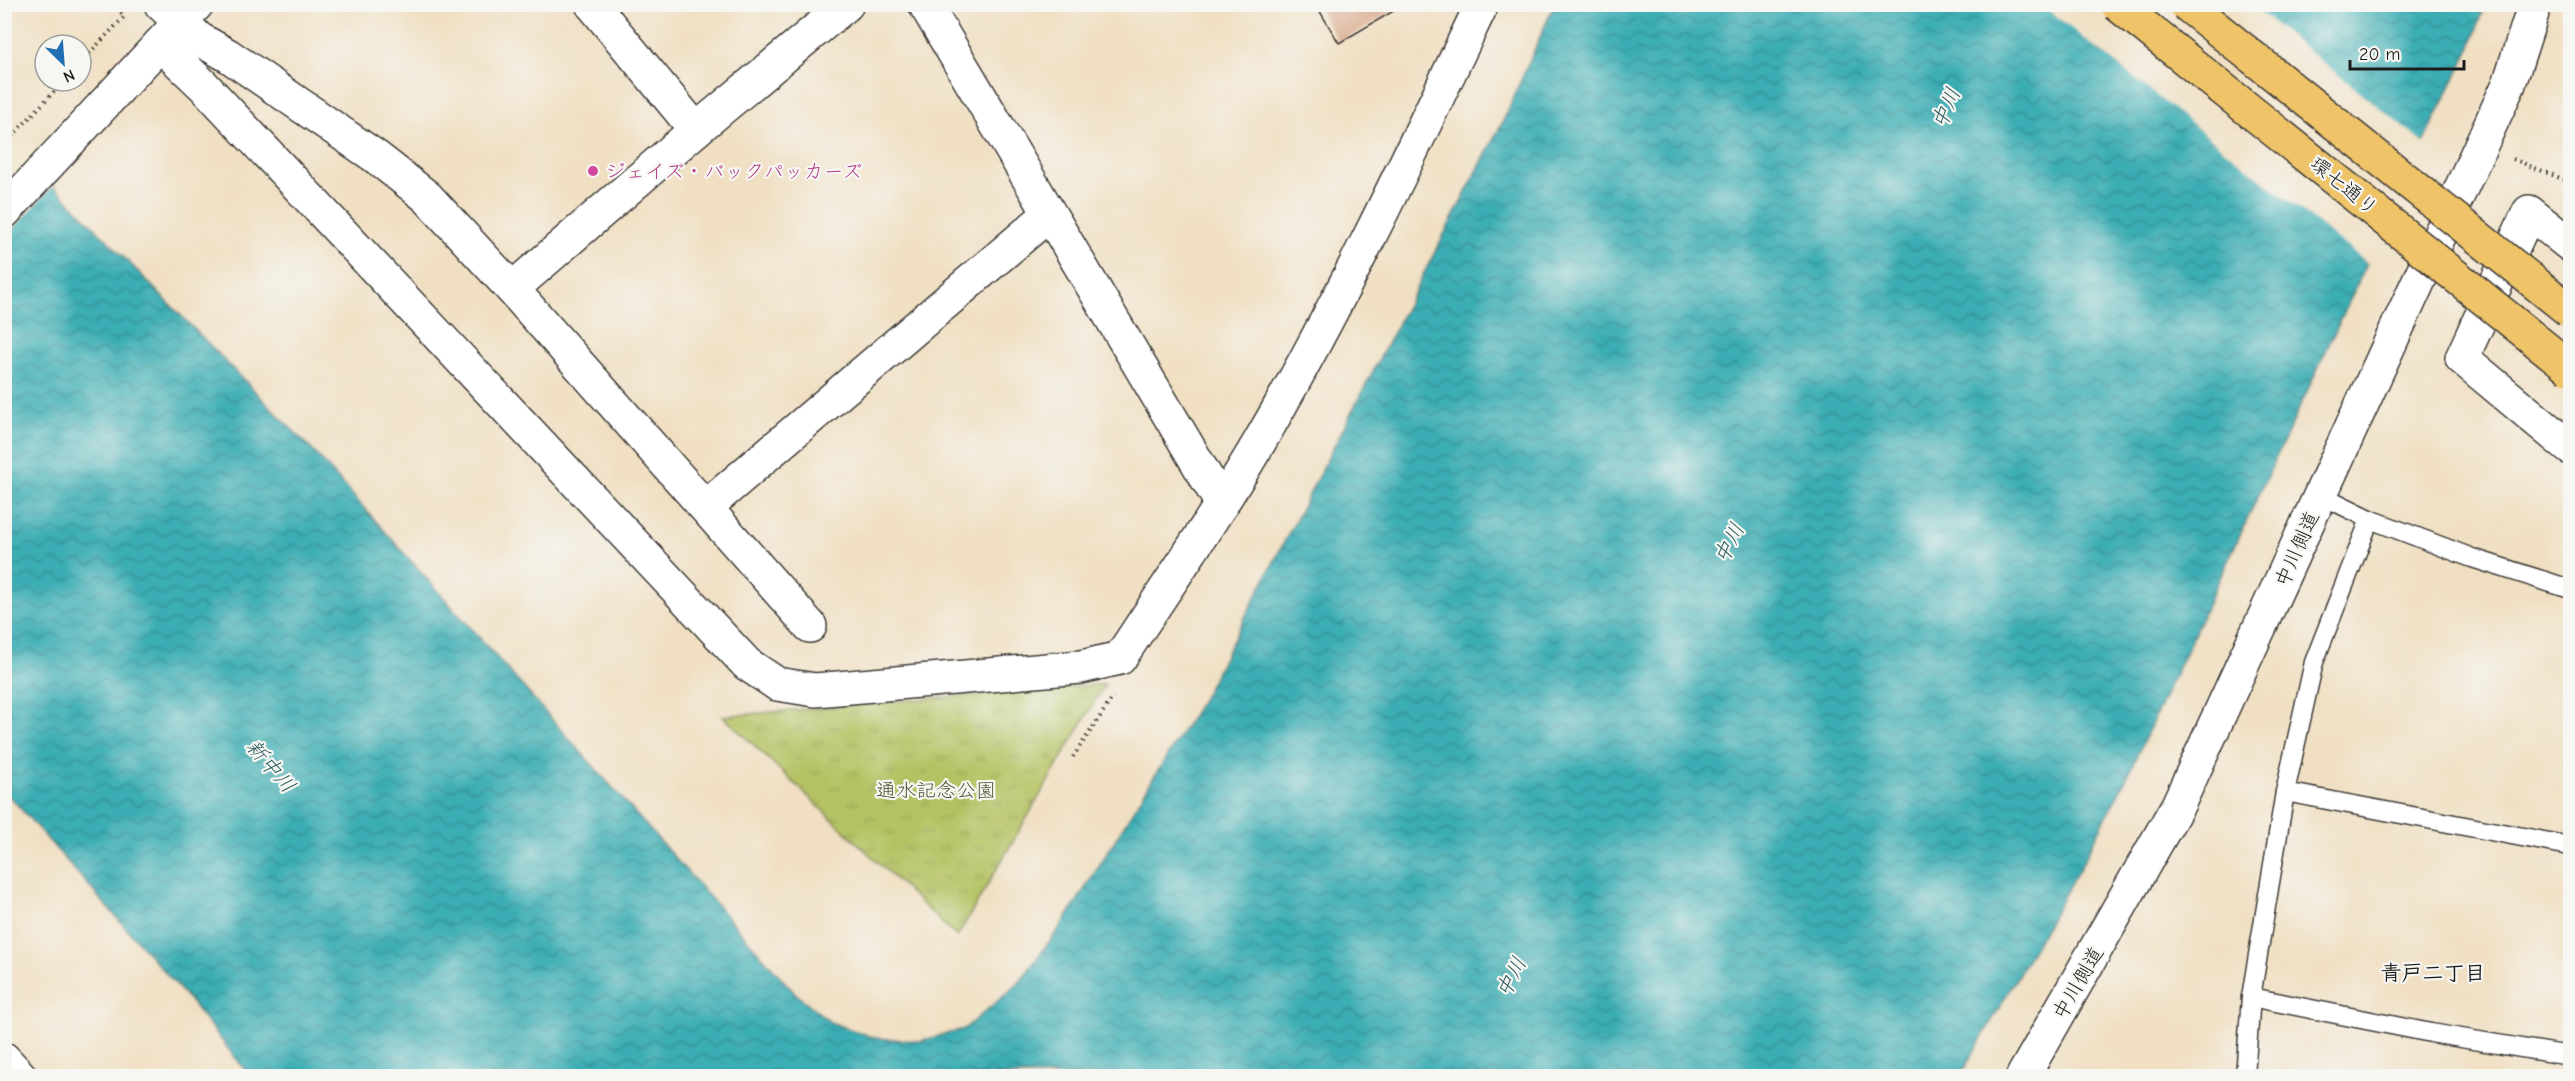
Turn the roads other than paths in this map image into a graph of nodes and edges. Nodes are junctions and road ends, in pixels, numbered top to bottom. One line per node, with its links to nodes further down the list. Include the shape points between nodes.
1 (592, 4): 9 (street)
2 (847, 4): 9 (street)
3 (924, 4): 11 (street)
4 (1482, 4): 18 (street, via 1334,307)
5 (2117, 4): 15 (main road, 環七通り, bridge)
6 (2186, 4): 14 (main road, bridge)
7 (2535, 4): 17 (street, 中川側道, via 2509,84)
8 (169, 27): 10 (street); 13 (street, via 229,56 376,157 427,198); 18 (street, via 204,86 747,664 777,684 815,690 1082,667 1120,658)
9 (696, 130): 13 (street)
10 (4, 212)
11 (1048, 215): 18 (street); 19 (street)
12 (2571, 245): 16 (street, via 2529,212 2462,358)
13 (512, 289): 19 (street)
14 (2571, 311)
15 (2571, 368)
16 (2571, 448)
17 (2321, 495): 20 (lane); 29 (street, 中川側道, via 2178,805)
18 (1222, 504)
19 (706, 507): 22 (street)
20 (2370, 519): 21 (lane, via 2472,558); 23 (lane, via 2314,662)
21 (2571, 589)
22 (810, 626)
23 (2285, 792): 24 (lane); 25 (lane)
24 (2571, 846)
25 (2251, 997): 26 (lane); 30 (lane)
26 (2571, 1056)
27 (4, 1059): 28 (street)
28 (20, 1077)
29 (2023, 1077)
30 (2245, 1077)

